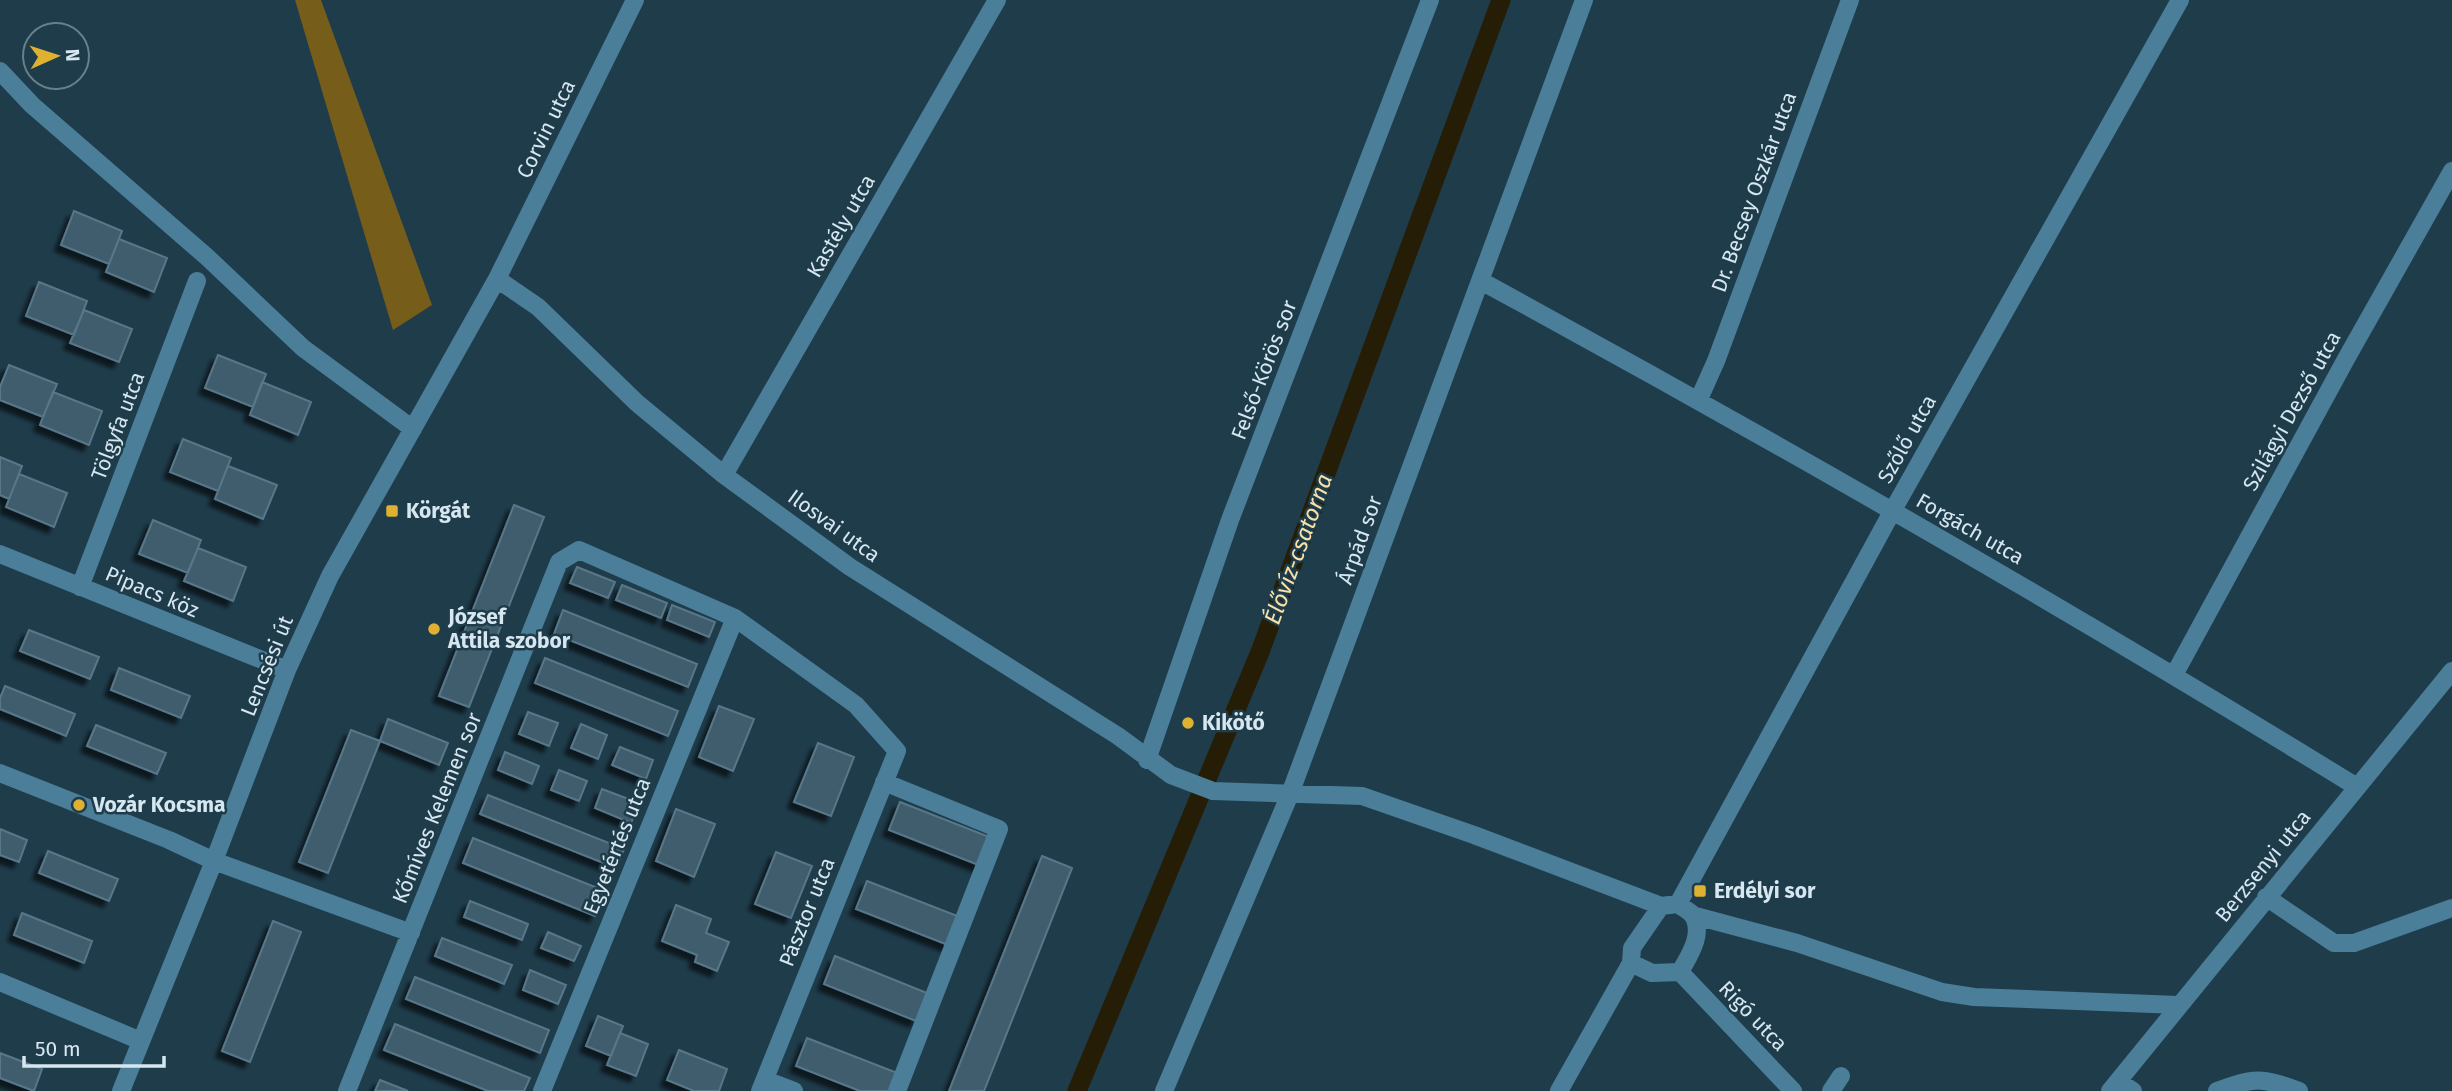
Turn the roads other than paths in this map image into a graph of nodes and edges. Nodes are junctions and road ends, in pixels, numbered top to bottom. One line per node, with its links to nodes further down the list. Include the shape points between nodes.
1 (635, 0): 9 (street, Corvin utca)
2 (997, 0): 14 (street, Kastély utca)
3 (1430, 0): 22 (street, Felső-Körös sor, via 1230,520)
4 (1584, 0): 11 (street, Árpád sor)
5 (1850, 0): 12 (street, Dr. Becsey Oszkár utca)
6 (2180, 0): 15 (street, Szőlő utca)
7 (0, 71): 13 (street, via 32,105 207,257 303,348)
8 (2452, 171): 21 (street, Szilágyi Dezső utca)
9 (497, 279): 13 (street, Lencsési út); 14 (street, Ilosvai utca, via 538,307 636,403)
10 (197, 281): 17 (street, Tölgyfa utca)
11 (1480, 281): 12 (street, Forgách utca); 26 (street, Árpád sor)
12 (1699, 399): 15 (street, Forgách utca)
13 (413, 429): 19 (street, Lencsési út, via 330,576)
14 (724, 475): 22 (street, Ilosvai utca, via 850,567 1118,736)
15 (1893, 510): 21 (street, Forgách utca); 29 (street, Szőlő utca)
16 (0, 554): 17 (street, Pipacs köz)
17 (80, 587): 19 (street, Pipacs köz)
18 (735, 618): 24 (street, Pásztor utca, via 856,705 897,751); 31 (street, Kőmíves Kelemen sor, via 579,550 559,562); 42 (street, Egyetértés utca)
19 (287, 670): 27 (street, Lencsési út)
20 (2452, 671): 25 (street, Berzsenyi utca)
21 (2174, 675): 25 (street, Forgách utca)
22 (1147, 760): 26 (street, Ilosvai utca, via 1213,791)
23 (0, 773): 27 (street)
24 (884, 782): 38 (street, Pásztor utca); 44 (street, via 999,829)
25 (2357, 787): 28 (street, Berzsenyi utca)
26 (1290, 794): 29 (street, via 1362,796); 45 (street, Árpád sor)
27 (214, 861): 31 (street); 36 (street, Lencsési út)
28 (2266, 897): 30 (street, via 2334,943 2354,943); 35 (street, Berzsenyi utca)
29 (1677, 908): 32 (street, Szőlő utca, via 1632,948); 33 (street, via 1696,930 1695,945); 35 (street, via 1942,992)
30 (2452, 908)
31 (411, 933): 41 (street, Kőmíves Kelemen sor)
32 (1632, 963): 33 (street, via 1652,973); 46 (street, Szőlő utca)
33 (1680, 972): 47 (street, Rigó utca)
34 (0, 982): 36 (street)
35 (2178, 1005): 39 (street, Berzsenyi utca)
36 (141, 1041): 40 (street, Lencsési út)
37 (1841, 1076): 48 (street)
38 (763, 1085): 43 (street)
39 (2120, 1088)
40 (121, 1091)
41 (347, 1091)
42 (542, 1091)
43 (794, 1091)
44 (897, 1091)
45 (1164, 1091)
46 (1559, 1091)
47 (1793, 1091)
48 (1831, 1091)
49 (2217, 1091): 50 (street, via 2244,1081 2269,1080)
50 (2299, 1091)

